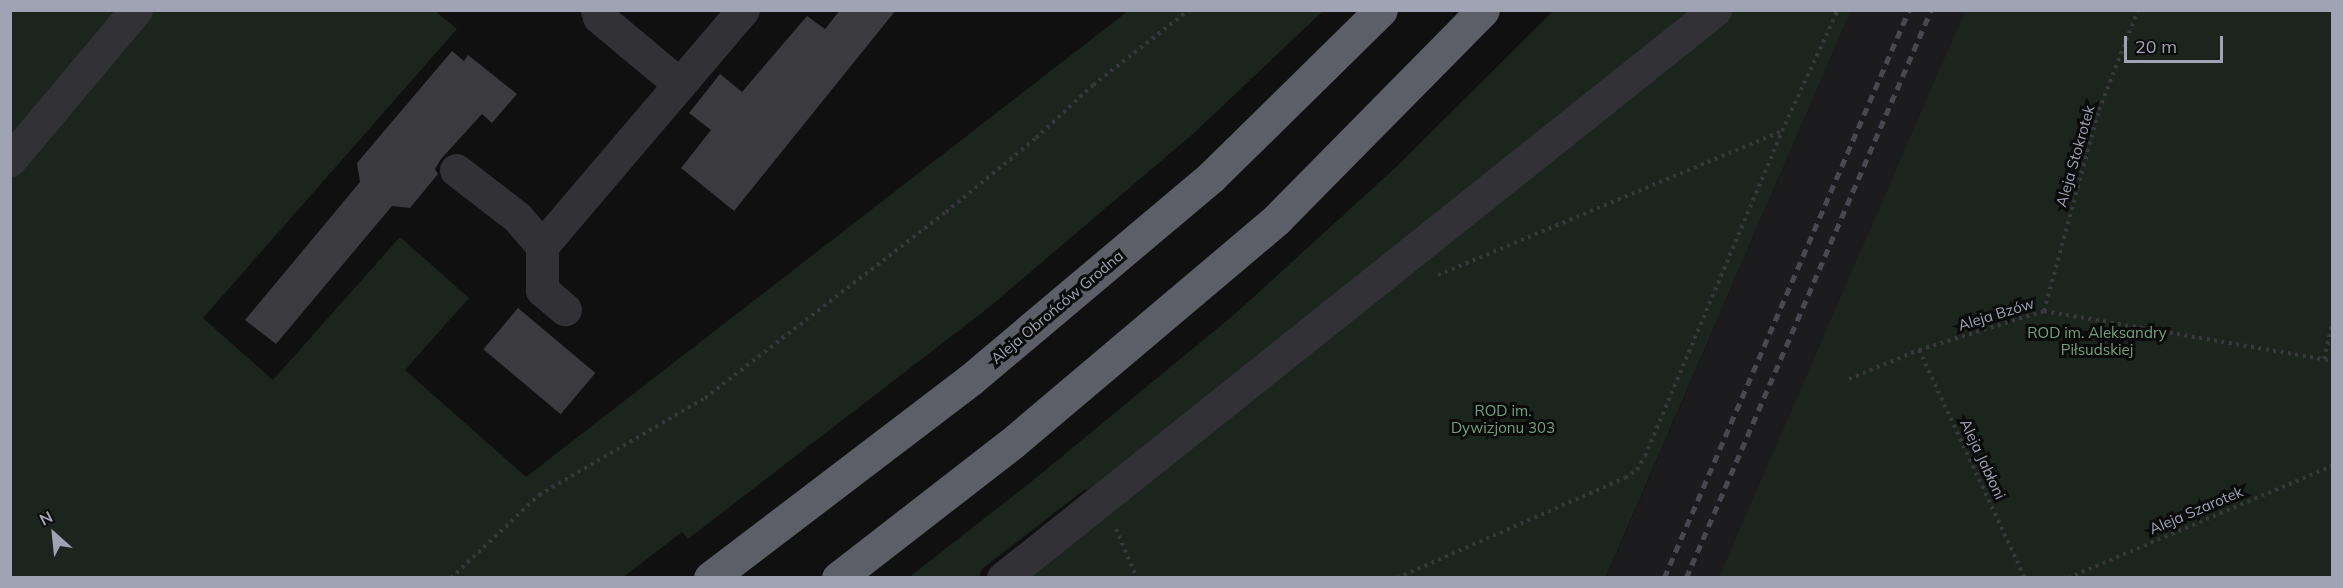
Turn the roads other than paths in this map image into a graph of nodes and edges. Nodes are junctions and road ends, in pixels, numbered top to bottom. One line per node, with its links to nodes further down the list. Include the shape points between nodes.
1 (136, 10): 8 (lane)
2 (597, 10): 7 (lane, via 599,17)
3 (743, 10): 7 (lane)
4 (1382, 10): 12 (highway, Aleja Obrońców Grodna, via 1193,192 970,380)
5 (1483, 10): 13 (highway, via 1277,219 1011,444)
6 (1715, 10): 14 (lane)
7 (679, 84): 10 (lane)
8 (10, 160)
9 (456, 170): 10 (lane, via 517,217)
10 (542, 246): 11 (lane, via 542,291)
11 (565, 309)
12 (710, 578)
13 (838, 578)
14 (1003, 578)

